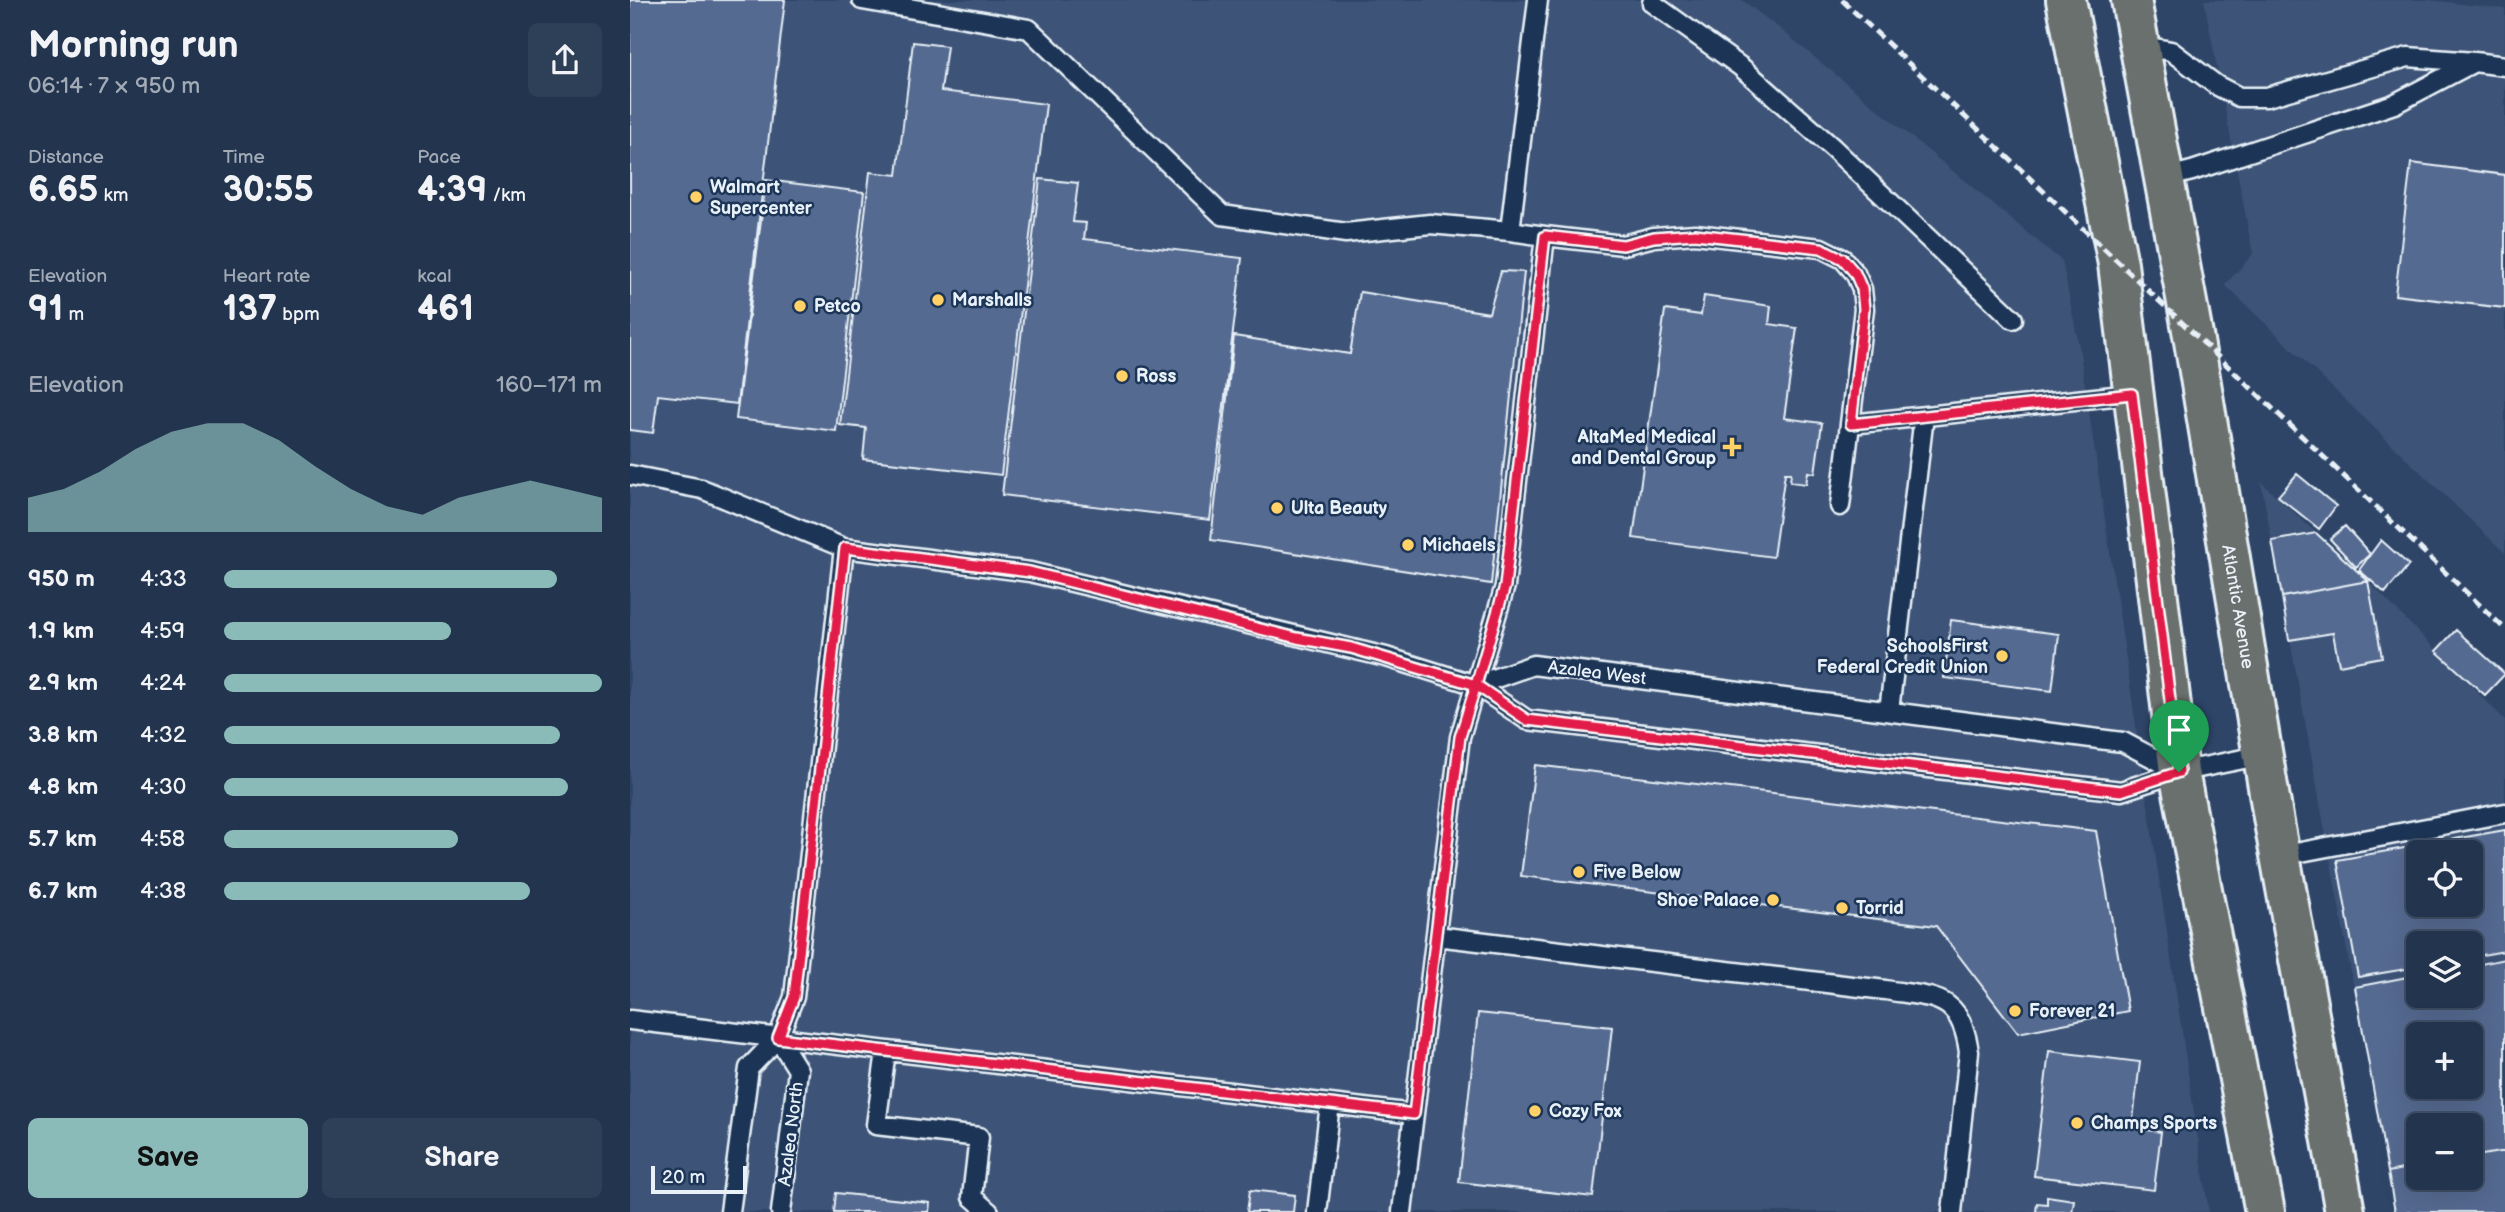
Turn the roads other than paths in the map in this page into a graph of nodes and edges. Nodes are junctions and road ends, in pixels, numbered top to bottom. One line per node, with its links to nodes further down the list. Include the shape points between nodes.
1 (862, 0): 10 (lane, via 1029,29 1222,215 1346,233 1430,224)
2 (1538, 0): 10 (lane)
3 (2066, 0): 13 (main road, via 2118,264)
4 (2131, 0): 6 (main road, Atlantic Avenue)
5 (1652, 4): 12 (lane, via 1741,67)
6 (2140, 45): 7 (lane, via 2171,51 2239,97 2267,97 2408,57); 9 (main road, Atlantic Avenue)
7 (2474, 62): 8 (lane); 9 (lane, via 2394,104)
8 (2505, 66)
9 (2164, 178): 21 (main road, Atlantic Avenue)
10 (1510, 231): 11 (lane)
11 (1545, 236): 15 (lane, via 1623,245 1654,237 1709,236 1821,248 1843,259 1862,289 1864,309); 19 (lane, via 1505,586)
12 (2013, 319)
13 (2132, 394): 14 (lane); 22 (main road)
14 (1924, 416): 15 (lane); 20 (lane)
15 (1851, 424): 17 (lane)
16 (630, 475): 18 (lane, via 702,489)
17 (1840, 506)
18 (845, 548): 19 (lane, via 1030,572 1351,648); 27 (lane, via 794,997)
19 (1476, 685): 20 (lane, Azalea West, via 1533,665); 22 (lane, via 1527,720 2121,791); 25 (lane, via 1460,737)
20 (1889, 711): 22 (lane, Azalea West, via 2123,742)
21 (2263, 755): 22 (lane); 24 (main road, Atlantic Avenue)
22 (2179, 772): 37 (main road)
23 (2505, 813): 24 (lane)
24 (2280, 856): 38 (main road, Atlantic Avenue)
25 (1436, 936): 30 (lane); 36 (lane, via 1942,1000 1957,1013 1969,1052)
26 (630, 1020): 27 (lane)
27 (778, 1038): 28 (lane); 31 (lane, via 749,1068); 32 (lane, Azalea North, via 798,1070)
28 (886, 1051): 29 (lane); 33 (lane, via 876,1125 979,1137 972,1197)
29 (1330, 1104): 30 (lane); 34 (lane)
30 (1414, 1114): 35 (lane)
31 (730, 1212)
32 (781, 1212)
33 (989, 1212)
34 (1317, 1212)
35 (1402, 1212)
36 (1952, 1212)
37 (2265, 1212)
38 (2345, 1212)

